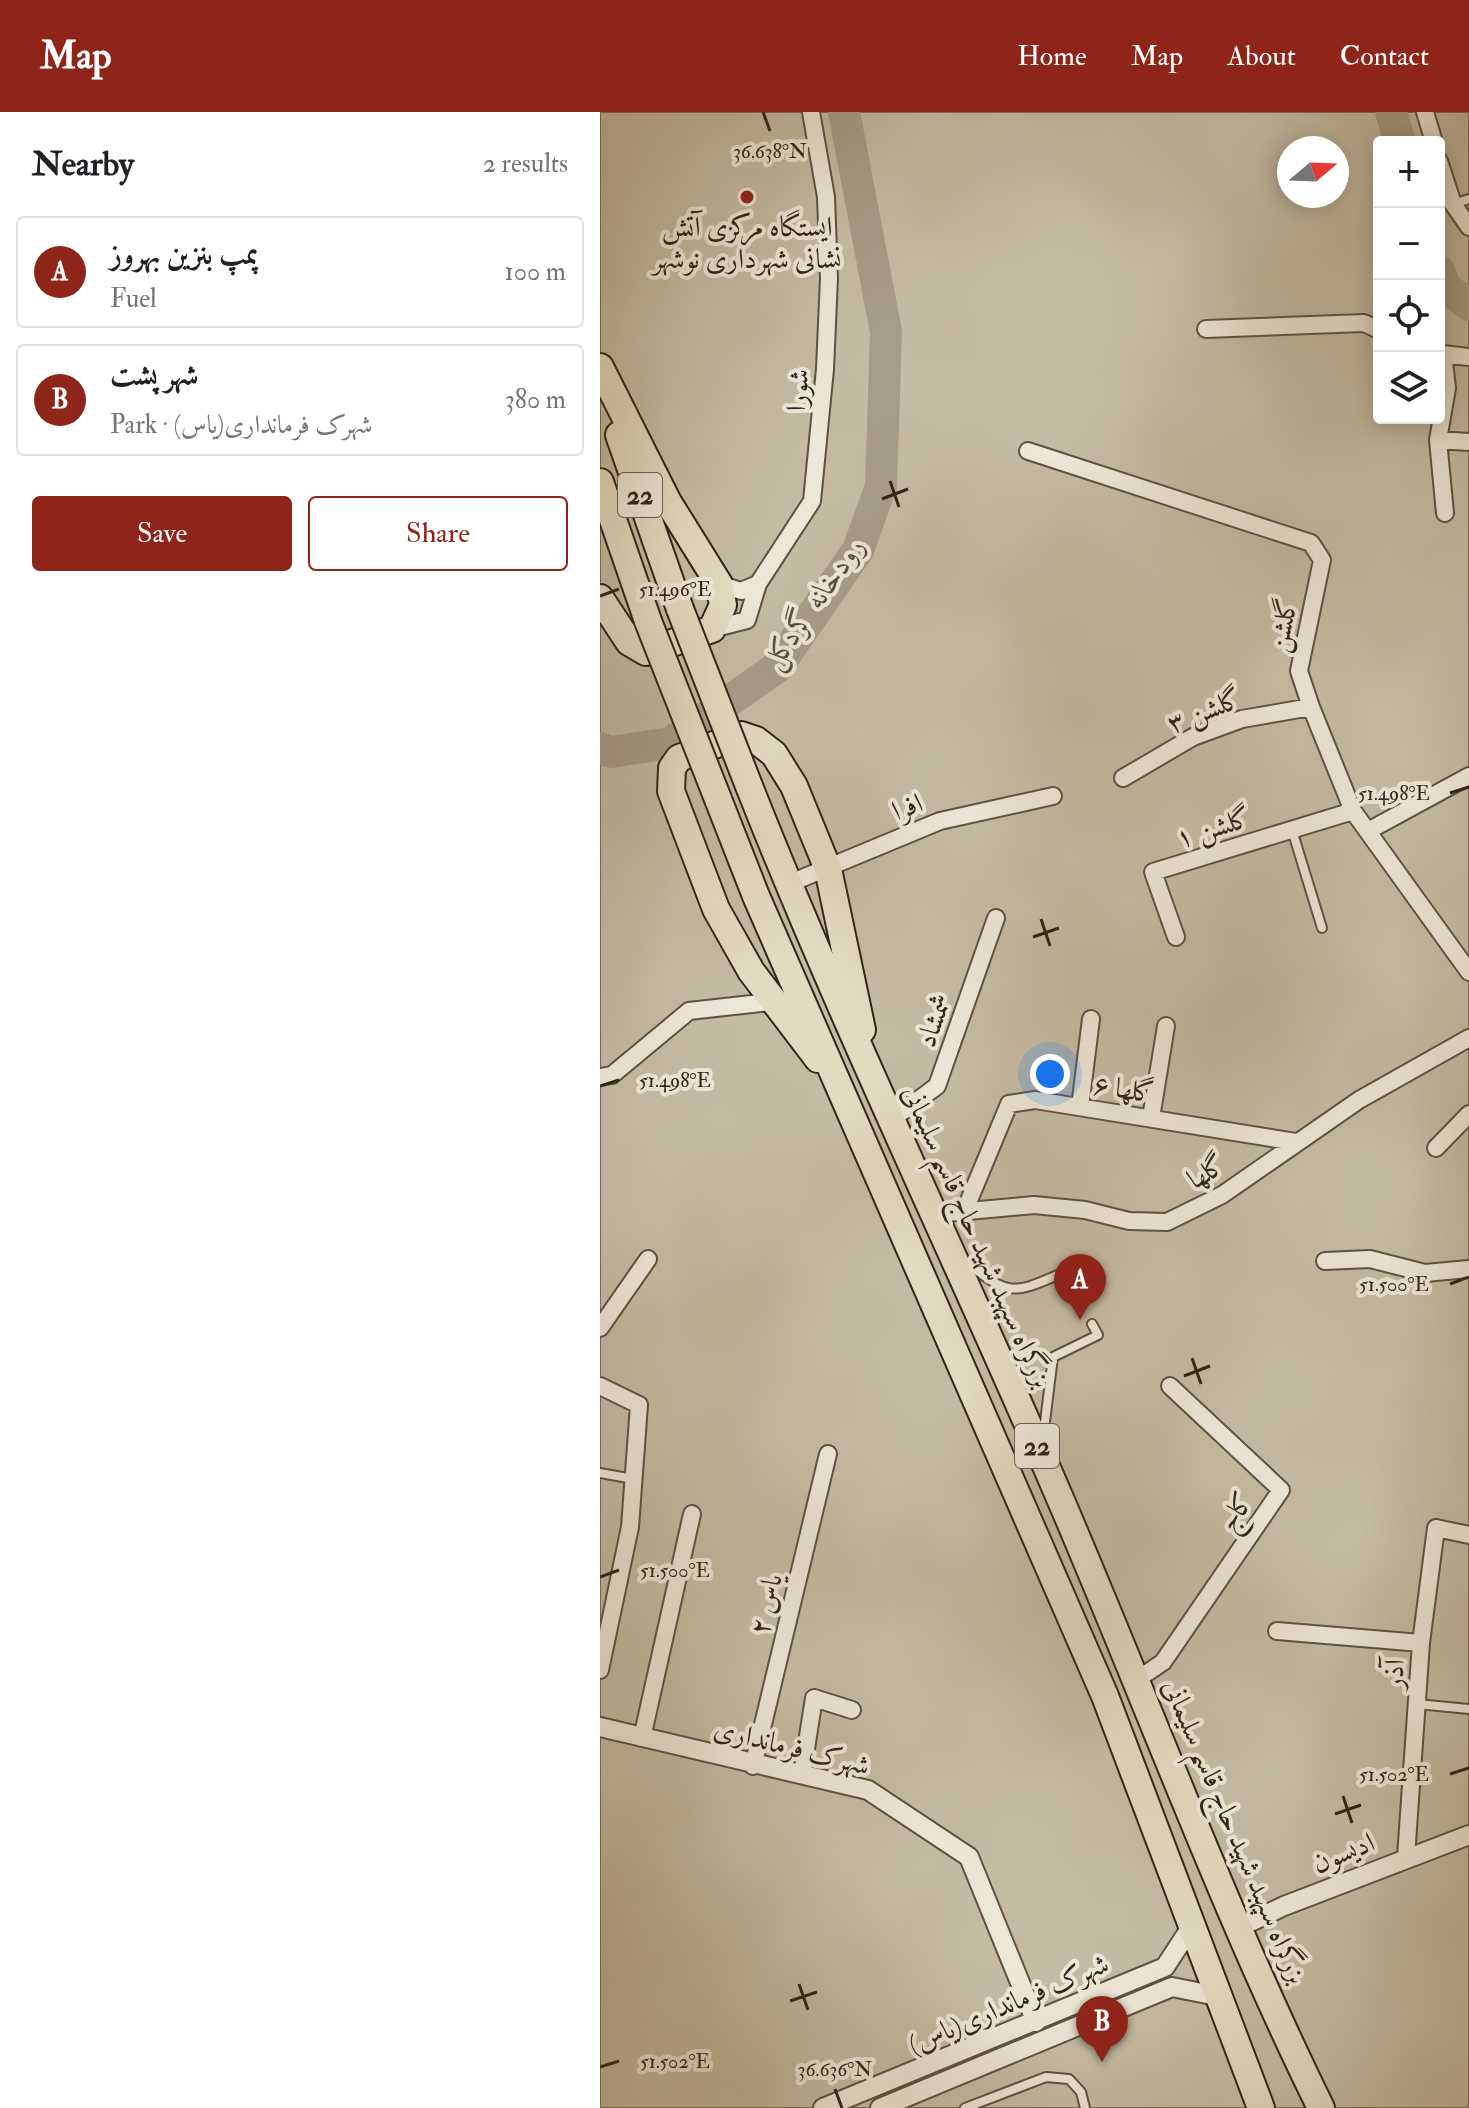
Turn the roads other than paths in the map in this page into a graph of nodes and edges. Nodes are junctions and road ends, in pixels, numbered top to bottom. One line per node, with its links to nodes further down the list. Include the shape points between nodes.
1 (811, 112): 22 (street, شورا, via 826,197 829,278 812,501)
2 (1425, 112): 3 (street)
3 (1432, 136)
4 (1445, 172): 5 (street)
5 (1461, 202): 6 (street)
6 (1469, 227)
7 (1373, 327): 8 (street, via 1364,323)
8 (1206, 329)
9 (1445, 354): 10 (street)
10 (1469, 357)
11 (600, 367): 21 (highway, via 668,502)
12 (1445, 377): 14 (street)
13 (600, 381): 33 (highway, بزرگراه سپهبد شهید حاج قاسم سلیمانی / 22, bridge, via 680,609)
14 (1445, 400)
15 (1441, 424): 16 (street)
16 (1438, 440): 17 (street); 20 (street)
17 (1469, 442)
18 (1028, 451): 25 (street, گلشن, via 1311,543 1322,560 1299,671)
19 (600, 482): 38 (highway, 22, bridge, via 648,621 756,896)
20 (1445, 513)
21 (719, 584): 22 (street, via 741,591); 24 (highway, via 723,605)
22 (758, 584): 24 (street, شورا, via 747,620)
23 (600, 598): 24 (highway, via 629,642 646,652)
24 (712, 629)
25 (1311, 707): 27 (street, گلشن ۳, via 1242,719 1193,737); 29 (street, گلشن)
26 (1469, 776): 31 (street)
27 (1123, 778)
28 (1053, 796): 32 (street, افرا, via 940,821)
29 (1353, 811): 30 (street, گلشن ۱); 31 (street, گلشن)
30 (1292, 829): 35 (lane); 36 (street, گلشن ۱, via 1153,872)
31 (1368, 831): 37 (street, گلشن)
32 (828, 869): 33 (street, افرا); 39 (highway, via 794,786 774,754 756,740 741,735 679,758 672,768 671,791 716,909 751,971); 43 (highway)
33 (788, 884): 43 (highway, بزرگراه سپهبد شهید حاج قاسم سلیمانی / 22)
34 (996, 918): 49 (street, شمشاد, via 937,1086)
35 (1322, 928)
36 (1176, 937)
37 (1469, 972)
38 (804, 999): 39 (street); 45 (highway, 22)
39 (775, 1001): 44 (street, via 689,1011 612,1075); 45 (highway)
40 (1091, 1019): 46 (street)
41 (1166, 1026): 48 (street)
42 (1469, 1038): 50 (street, گلها)
43 (872, 1076): 49 (highway, بزرگراه سپهبد شهید حاج قاسم سلیمانی / 22)
44 (600, 1077)
45 (843, 1094): 82 (highway, 22, via 1037,1534)
46 (1080, 1107): 48 (street, گلها ۶); 52 (street, گلها ۶, via 1035,1100 1009,1104)
47 (1469, 1114): 51 (street)
48 (1151, 1118): 50 (street, گلها ۶)
49 (891, 1120): 53 (highway, بزرگراه سپهبد شهید حاج قاسم سلیمانی / 22)
50 (1296, 1142): 52 (street, گلها, via 1222,1195 1167,1222 1034,1205)
51 (1436, 1148)
52 (965, 1210): 53 (street, گلها)
53 (935, 1214): 54 (highway, بزرگراه سپهبد شهید حاج قاسم سلیمانی / 22)
54 (951, 1251): 58 (lane, via 995,1285 1019,1291 1067,1271); 64 (highway, بزرگراه سپهبد شهید حاج قاسم سلیمانی / 22)
55 (648, 1259): 60 (street)
56 (1325, 1261): 57 (street, via 1370,1259 1425,1273)
57 (1469, 1269)
58 (1076, 1290)
59 (1092, 1324): 64 (lane, via 1098,1335 1053,1357)
60 (600, 1328)
61 (600, 1386): 66 (street, via 639,1405)
62 (1170, 1386): 72 (street, کاج, via 1281,1490 1163,1662)
63 (828, 1454): 78 (street, یاس ۲)
64 (1041, 1455): 72 (highway, بزرگراه سپهبد شهید حاج قاسم سلیمانی / 22)
65 (600, 1473): 66 (lane)
66 (634, 1479): 71 (street, via 630,1527)
67 (692, 1514): 77 (street)
68 (1469, 1535): 70 (street, آذر, via 1436,1528)
69 (1277, 1631): 70 (street)
70 (1421, 1643): 73 (street, آذر)
71 (600, 1670)
72 (1138, 1679): 83 (highway, بزرگراه سپهبد شهید حاج قاسم سلیمانی / 22)
73 (1417, 1703): 74 (lane); 81 (street, آذر)
74 (1469, 1709)
75 (852, 1710): 79 (street, via 814,1698)
76 (600, 1727): 77 (street, شهرک فرمانداری)
77 (642, 1738): 78 (street, شهرک فرمانداری)
78 (753, 1766): 79 (street, شهرک فرمانداری)
79 (802, 1774): 85 (street, شهرک فرمانداری, via 868,1790 969,1857)
80 (1469, 1835): 81 (street, ادیسون)
81 (1406, 1857): 83 (street, ادیسون)
82 (1193, 1924): 84 (highway, 22); 85 (street, شهرک فرمانداری(یاس), via 1165,1967)
83 (1240, 1927): 93 (highway, بزرگراه سپهبد شهید حاج قاسم سلیمانی / 22)
84 (1222, 1997): 87 (street, شهرک فرمانداری(یاس), via 1172,1987); 92 (highway, 22)
85 (1036, 2022): 86 (street, شهرک فرمانداری(یاس))
86 (954, 2056): 87 (street); 88 (street, شهرک فرمانداری(یاس))
87 (963, 2075): 89 (street, شهرک فرمانداری(یاس))
88 (823, 2108)
89 (880, 2108)
90 (965, 2108): 91 (lane, via 1046,2077 1069,2079 1081,2092)
91 (1085, 2108)
92 (1261, 2108)
93 (1321, 2108)

